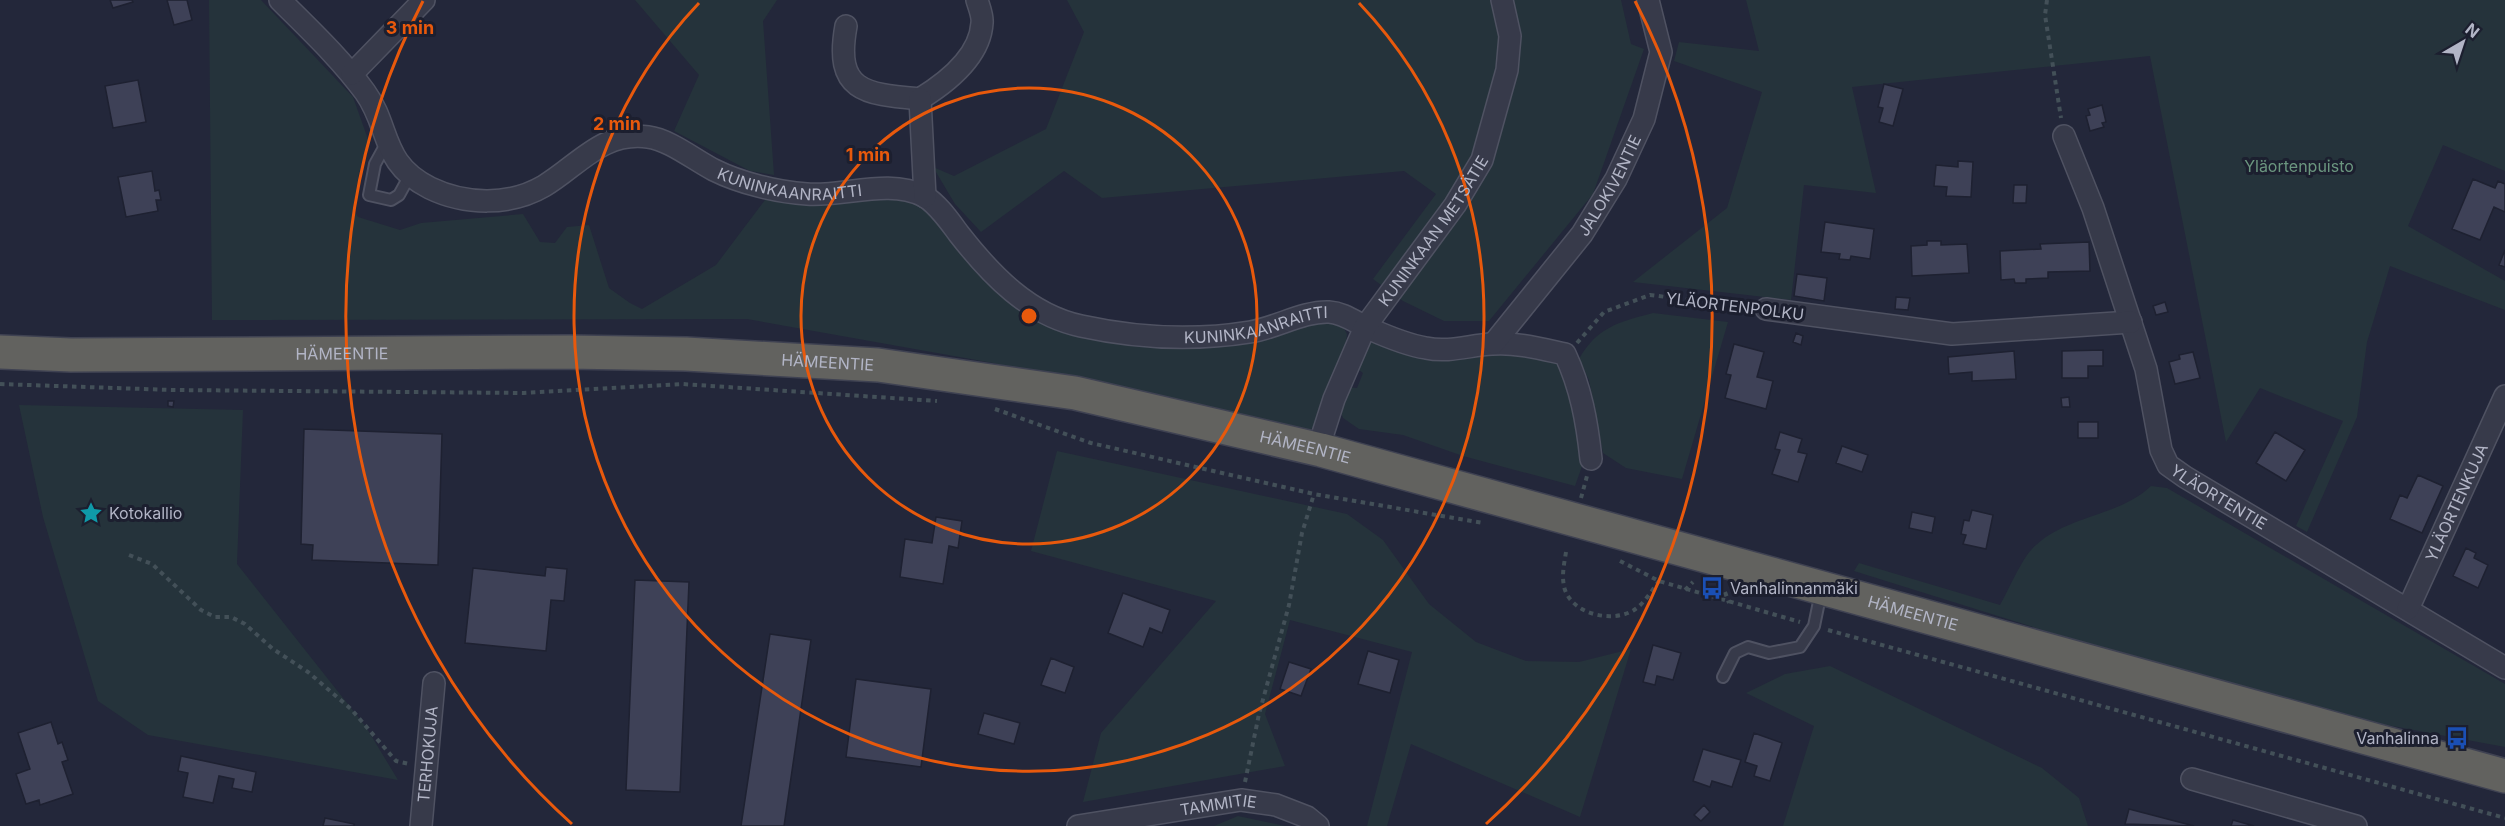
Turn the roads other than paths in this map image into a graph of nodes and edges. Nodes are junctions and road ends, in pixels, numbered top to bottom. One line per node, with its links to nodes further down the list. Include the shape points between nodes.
1 (280, 0): 7 (street, KUNINKAANRAITTI)
2 (424, 0): 7 (street)
3 (977, 0): 8 (street, via 983,21 980,37 956,73)
4 (1502, 0): 15 (street, KUNINKAAN METSÄTIE, via 1510,36 1507,70 1482,160 1455,205)
5 (1648, 0): 16 (street, JALOKIVENTIE, via 1661,52 1644,119 1616,179 1582,234)
6 (846, 26): 8 (street, via 844,68 857,86 880,95)
7 (352, 74): 10 (street, KUNINKAANRAITTI, via 370,98)
8 (920, 99): 12 (street)
9 (2064, 136): 14 (street, YLÄORTENTIE)
10 (386, 144): 11 (street, KUNINKAANRAITTI); 11 (lane, via 375,164 369,195 391,200 399,195)
11 (410, 175): 12 (street, KUNINKAANRAITTI, via 431,188 467,199 491,202 514,198 543,187 593,148 631,136 652,137 719,172 759,185 807,194 898,189)
12 (925, 197): 15 (street, KUNINKAANRAITTI, via 997,278 1023,300 1078,326 1158,338 1206,336 1252,332 1328,312 1344,315)
13 (1766, 309): 14 (street, YLÄORTENPOLKU, via 1952,334)
14 (2131, 322): 24 (street, YLÄORTENTIE, via 2146,369 2161,450 2169,465)
15 (1365, 327): 16 (street, via 1428,349 1456,350); 21 (street, KUNINKAAN METSÄTIE)
16 (1494, 343): 22 (street, via 1565,354 1586,417)
17 (0, 352): 18 (highway, HÄMEENTIE)
18 (71, 355): 19 (highway, HÄMEENTIE); 21 (highway, HÄMEENTIE, via 569,352 768,357 878,365 1075,393)
19 (0, 362)
20 (2505, 396): 24 (street, YLÄORTENKUJA)
21 (1318, 449): 23 (highway, HÄMEENTIE)
22 (1591, 459)
23 (1822, 588): 26 (lane, via 1814,626 1800,647 1770,653 1748,647 1735,653); 28 (highway, HÄMEENTIE)
24 (2408, 609): 25 (street, YLÄORTENTIE)
25 (2505, 668)
26 (1723, 677)
27 (434, 683): 31 (street, TERHOKUJA)
28 (2505, 776)
29 (2192, 779): 34 (street)
30 (1157, 820): 32 (street, TAMMITIE); 33 (street, TAMMITIE, via 1241,801 1276,805 1307,817)
31 (421, 826)
32 (1078, 826)
33 (1318, 826)
34 (2356, 826)

